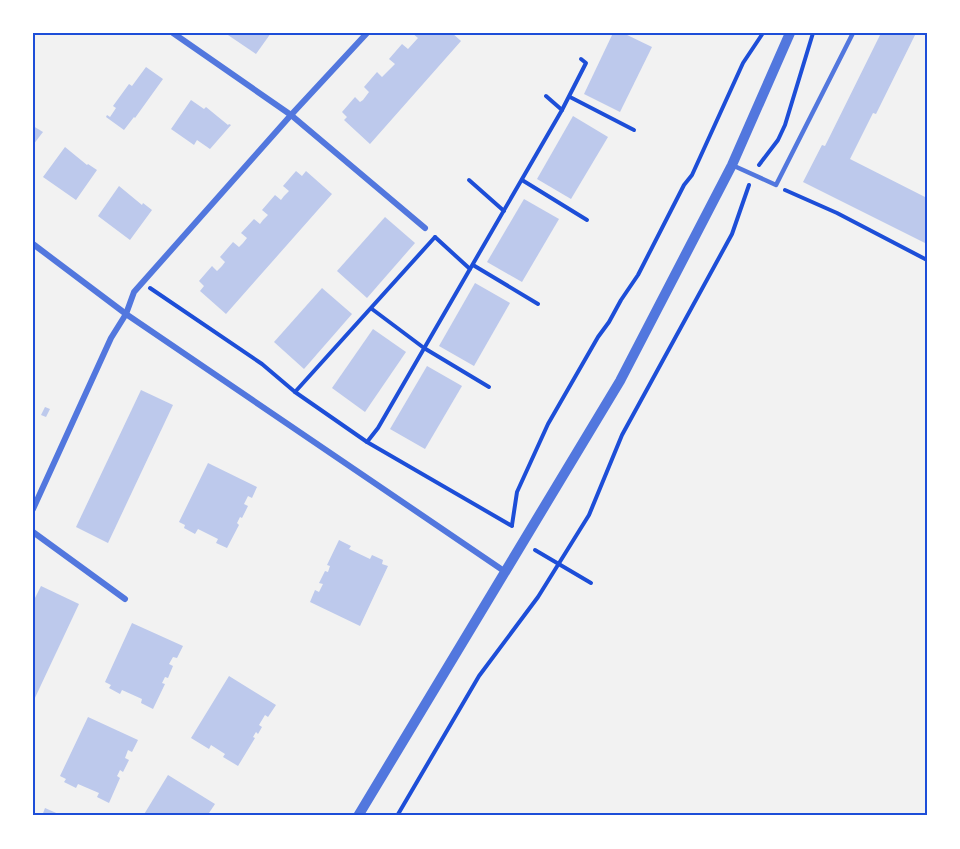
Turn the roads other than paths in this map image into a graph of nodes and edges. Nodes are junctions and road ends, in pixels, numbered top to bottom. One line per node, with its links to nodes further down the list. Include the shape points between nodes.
1 (173, 33): 5 (street)
2 (367, 33): 5 (street)
3 (790, 33): 6 (street)
4 (853, 33): 6 (lane, via 776,185)
5 (291, 115): 7 (street); 9 (street, via 134,292)
6 (732, 165): 12 (street, via 620,381)
7 (425, 228)
8 (33, 244): 9 (street)
9 (126, 314): 10 (street); 12 (street)
10 (33, 509)
11 (33, 532): 13 (street)
12 (504, 571): 14 (street)
13 (125, 599)
14 (358, 816)

